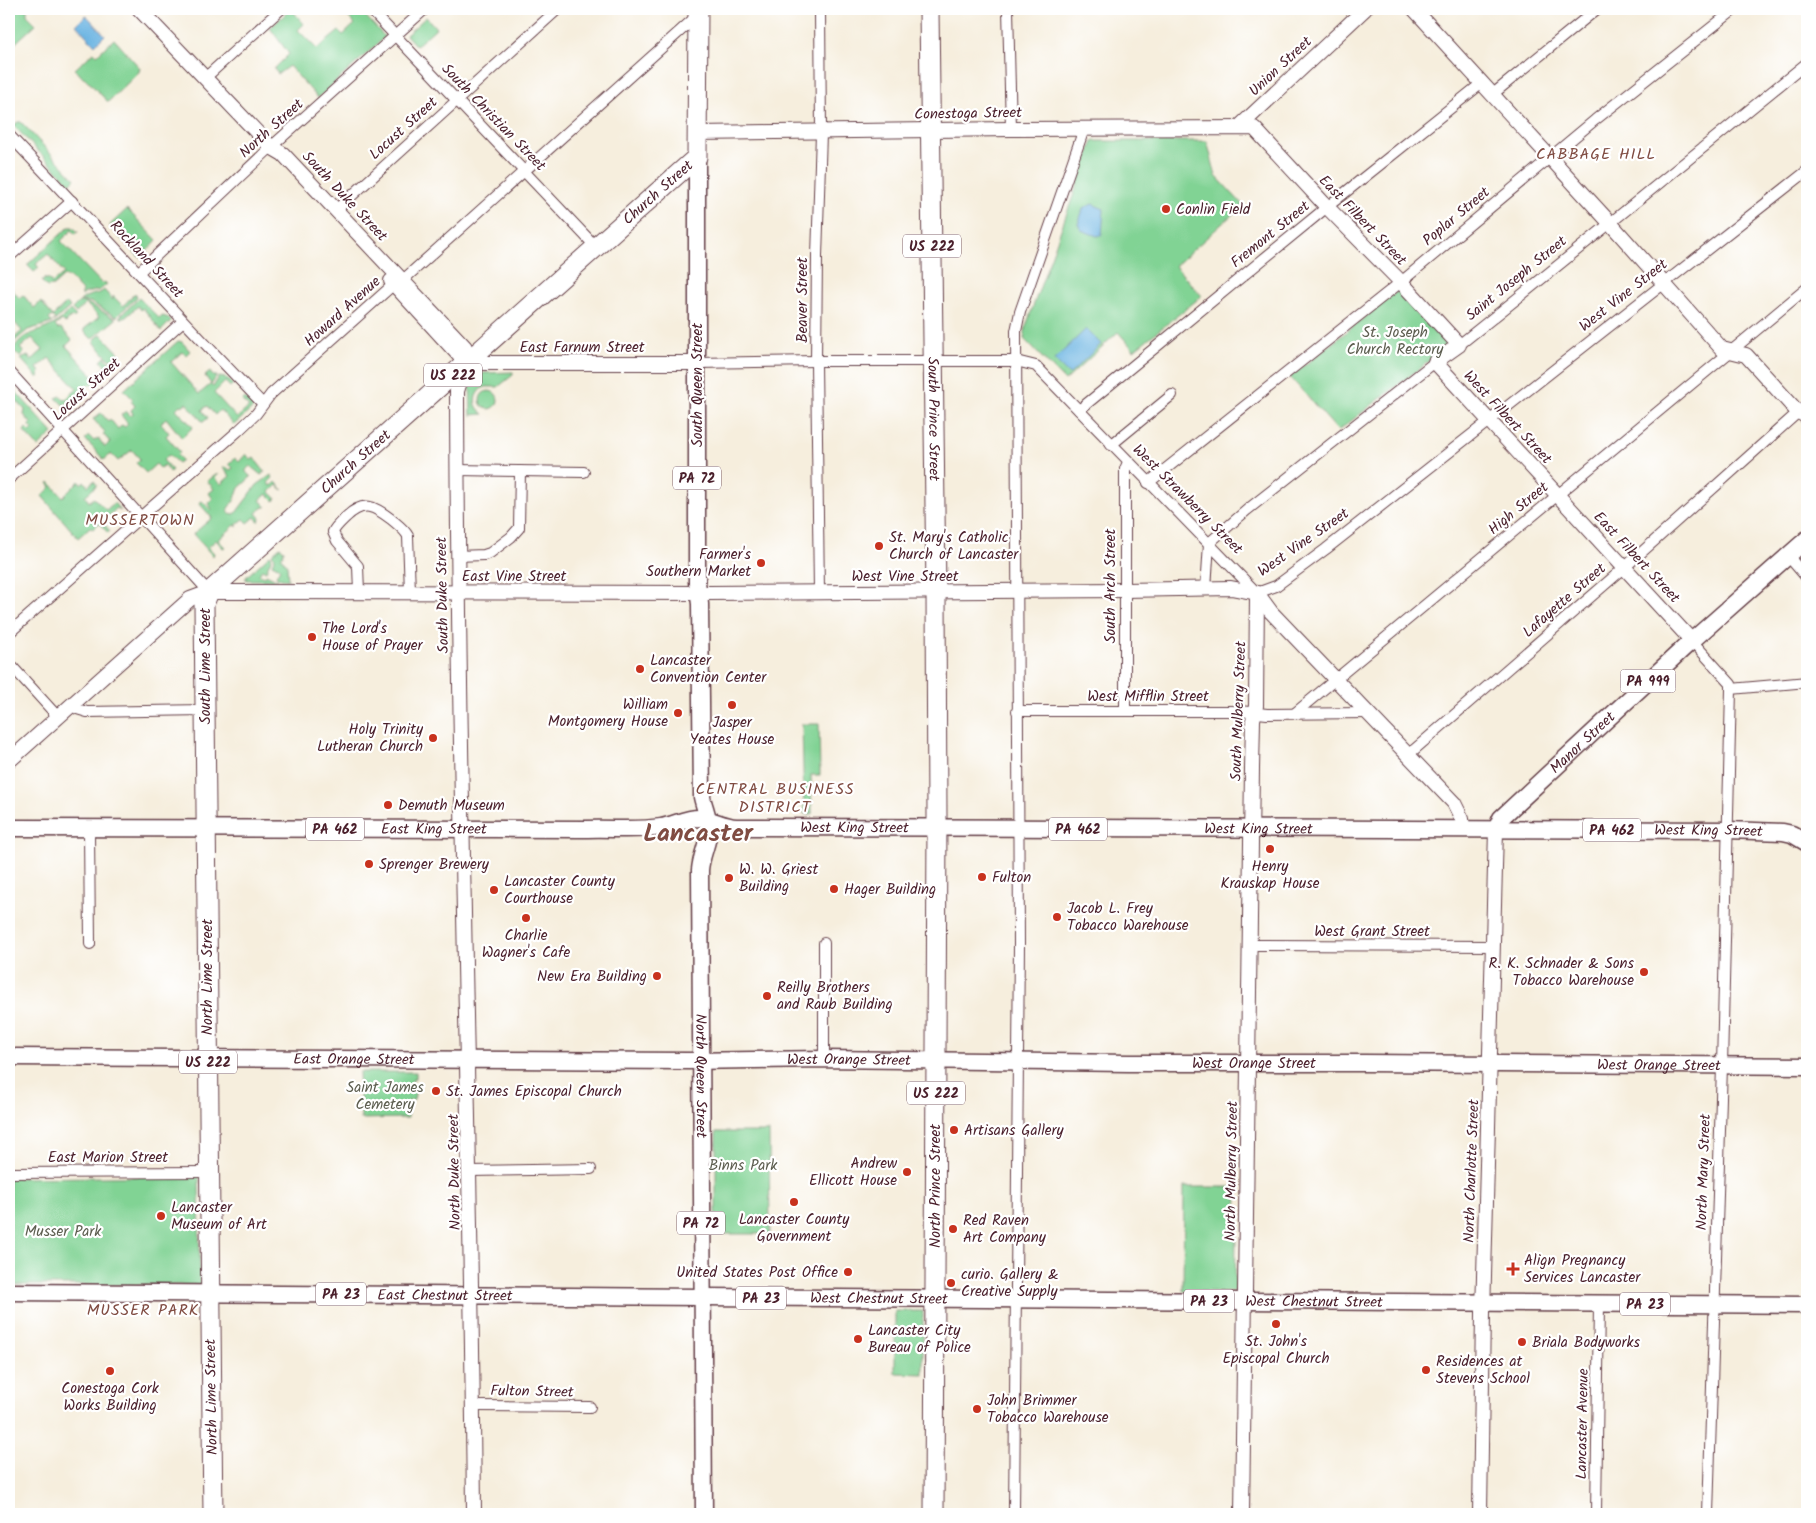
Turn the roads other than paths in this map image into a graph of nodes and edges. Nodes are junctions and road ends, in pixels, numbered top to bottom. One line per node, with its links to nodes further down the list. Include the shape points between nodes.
1 (139, 9): 16 (street, South Duke Street)
2 (281, 9): 16 (street)
3 (370, 9): 14 (street, South Christian Street)
4 (425, 9): 14 (street, North Street)
5 (558, 9): 19 (street, Locust Street)
6 (820, 9): 25 (street, Beaver Street)
7 (929, 9): 23 (highway, South Prince Street / US 222)
8 (1008, 9): 21 (street)
9 (1365, 9): 20 (street, Union Street)
10 (1414, 9): 17 (street)
11 (1597, 9): 18 (street)
12 (1735, 9): 29 (street, Poplar Street)
13 (697, 11): 24 (highway, South Queen Street); 30 (street, Howard Avenue)
14 (395, 35): 19 (street, South Christian Street); 27 (street, North Street)
15 (1807, 63): 35 (street, Saint Joseph Street)
16 (205, 78): 27 (street, South Duke Street)
17 (1482, 83): 18 (street); 33 (street, Fremont Street)
18 (1493, 94): 29 (street)
19 (456, 100): 30 (street, South Christian Street); 34 (street, Locust Street)
20 (1239, 127): 22 (street, Conestoga Street); 33 (street, East Filbert Street, via 1254,128)
21 (1011, 129): 22 (street, Conestoga Street); 23 (street, Conestoga Street)
22 (1084, 129): 47 (street, via 1017,322)
23 (930, 130): 25 (street, Conestoga Street); 48 (highway, South Prince Street / US 222)
24 (697, 133): 25 (street, Conestoga Street); 28 (highway, South Queen Street)
25 (821, 133): 46 (street, Beaver Street)
26 (9, 135): 32 (street, Rockland Street)
27 (271, 147): 34 (street, South Duke Street, via 282,154); 38 (street, North Street); 39 (street, South Duke Street, via 276,160)
28 (697, 157): 36 (highway, Church Street / US 222); 51 (main road, South Queen Street / PA 72)
29 (1550, 158): 35 (street); 40 (street, Poplar Street)
30 (524, 171): 36 (street, South Christian Street); 39 (street, Howard Avenue)
31 (1807, 172): 41 (street, West Vine Street)
32 (72, 201): 37 (street); 38 (street, Rockland Street)
33 (1327, 207): 40 (street, East Filbert Street); 55 (street, Fremont Street)
34 (336, 210): 39 (street, South Duke Street)
35 (1611, 224): 41 (street); 44 (street, Saint Joseph Street)
36 (596, 247): 50 (highway, Church Street / US 222)
37 (9, 257)
38 (139, 272): 43 (street, Rockland Street)
39 (398, 282): 50 (street, South Duke Street); 54 (street, Howard Avenue)
40 (1401, 282): 44 (street, East Filbert Street); 65 (street, Poplar Street)
41 (1664, 284): 45 (street, via 1722,349); 57 (street, West Vine Street)
42 (1807, 288): 45 (street, High Street)
43 (183, 321): 54 (street, Rockland Street); 58 (street, Locust Street)
44 (1459, 345): 49 (street, Saint Joseph Street)
45 (1731, 351): 56 (street, via 1746,355 1796,410); 66 (street, High Street)
46 (816, 361): 48 (street); 51 (street); 81 (street, Beaver Street)
47 (1016, 361): 48 (street); 55 (street, West Strawberry Street, via 1036,366); 76 (street)
48 (934, 362): 82 (highway, South Prince Street / US 222)
49 (1435, 362): 57 (street, West Filbert Street); 69 (street, Saint Joseph Street)
50 (466, 363): 51 (street, East Farnum Street); 61 (street, South Duke Street, via 456,390); 77 (highway, Church Street / US 222)
51 (697, 363): 83 (main road, South Queen Street / PA 72)
52 (9, 371): 58 (street, South Lime Street)
53 (1172, 395): 59 (street)
54 (263, 404): 67 (street, Howard Avenue, via 238,431)
55 (1078, 410): 59 (street, West Strawberry Street)
56 (1805, 412): 72 (street, Lafayette Street, via 1794,416)
57 (1490, 421): 66 (street, West Filbert Street); 84 (street, West Vine Street, via 1276,586)
58 (64, 430): 64 (street, Locust Street); 67 (street, South Lime Street)
59 (1112, 445): 60 (street, West Strawberry Street)
60 (1128, 462): 65 (street, West Strawberry Street); 75 (street, South Arch Street, via 1125,469)
61 (457, 470): 62 (street); 70 (street, South Duke Street)
62 (520, 471): 63 (street); 70 (street, via 520,524 515,533 490,553)
63 (584, 472)
64 (9, 479)
65 (1148, 483): 69 (street, West Strawberry Street)
66 (1557, 494): 72 (street, East Filbert Street); 88 (street, High Street)
67 (140, 518): 77 (street, South Lime Street); 85 (street, Howard Avenue)
68 (1807, 538): 71 (main road, Manor Street / PA 999)
69 (1209, 543): 74 (street); 84 (street, West Strawberry Street)
70 (457, 556): 80 (street, South Duke Street)
71 (1788, 556): 73 (street); 86 (main road, Manor Street / PA 999)
72 (1624, 568): 86 (street, East Filbert Street); 99 (street, Lafayette Street)
73 (1807, 578)
74 (1206, 589): 75 (street, West Vine Street); 84 (street, West Vine Street, via 1231,588)
75 (1125, 590): 76 (street, West Vine Street); 94 (street, South Arch Street)
76 (1017, 591): 82 (street, West Vine Street); 93 (street)
77 (209, 592): 78 (street, East Vine Street); 91 (street, Church Street, via 190,599); 92 (highway, South Lime Street / US 222, via 204,604)
78 (360, 592): 79 (street, East Vine Street); 79 (street, via 358,566 333,532 357,509 368,506 382,512 408,536)
79 (410, 592): 80 (street, East Vine Street)
80 (458, 592): 83 (street, East Vine Street); 106 (street, South Duke Street)
81 (819, 592): 82 (street, West Vine Street); 83 (street, West Vine Street)
82 (936, 592): 103 (highway, South Prince Street / US 222)
83 (699, 593): 101 (main road, South Queen Street / PA 72, via 702,797)
84 (1257, 593): 88 (street, West Strawberry Street); 95 (street, South Mulberry Street)
85 (9, 633)
86 (1692, 641): 90 (street, via 1731,684); 110 (main road, Manor Street / PA 999, via 1501,818)
87 (9, 663): 98 (street)
88 (1335, 679): 96 (street, High Street); 97 (street, West Strawberry Street)
89 (1807, 682): 90 (street)
90 (1731, 689): 111 (street, North Mary Street)
91 (73, 703): 92 (street, via 77,709 87,712); 98 (street, Church Street)
92 (205, 710): 109 (highway, South Lime Street / US 222)
93 (1017, 711): 94 (street, West Mifflin Street); 104 (street)
94 (1125, 711): 95 (street, West Mifflin Street)
95 (1254, 713): 96 (street, West Mifflin Street); 107 (street, South Mulberry Street)
96 (1295, 713): 97 (street, West Mifflin Street)
97 (1368, 713): 99 (street, West Strawberry Street)
98 (58, 717): 100 (street, Church Street)
99 (1408, 755): 108 (street, West Strawberry Street, via 1456,807)
100 (9, 760)
101 (708, 819): 103 (main road, West King Street / PA 462, via 736,827); 106 (main road, East King Street / PA 462, via 689,819 655,828); 122 (main road, North Queen Street / PA 72, via 709,833 700,870)
102 (9, 828): 105 (main road, East King Street / PA 462)
103 (937, 828): 104 (main road, West King Street / PA 462); 121 (highway, North Prince Street / US 222)
104 (1019, 828): 107 (main road, West King Street / PA 462); 123 (street)
105 (89, 829): 109 (main road, East King Street / PA 462); 114 (street)
106 (463, 829): 109 (main road, East King Street / PA 462); 119 (street, North Duke Street)
107 (1252, 829): 108 (main road, West King Street / PA 462); 115 (street, North Mulberry Street)
108 (1463, 829): 110 (main road, West King Street / PA 462)
109 (207, 830): 118 (highway, North Lime Street / US 222)
110 (1496, 830): 111 (main road, West King Street / PA 462); 116 (street, North Charlotte Street)
111 (1728, 830): 112 (main road, West King Street / PA 462, via 1783,832); 126 (street, North Mary Street)
112 (1807, 843)
113 (824, 943): 120 (street)
114 (90, 944)
115 (1251, 946): 116 (street, West Grant Street); 124 (street, North Mulberry Street)
116 (1494, 946): 125 (street, North Charlotte Street)
117 (9, 1057): 118 (main road, East Orange Street)
118 (208, 1058): 119 (main road, East Orange Street); 131 (highway, North Lime Street / US 222)
119 (468, 1060): 122 (main road, East Orange Street); 129 (street, North Duke Street)
120 (824, 1060): 121 (main road, West Orange Street); 122 (main road, West Orange Street)
121 (936, 1060): 123 (main road, West Orange Street); 136 (highway, North Prince Street / US 222)
122 (700, 1061): 135 (main road, North Queen Street / PA 72)
123 (1018, 1062): 124 (main road, West Orange Street); 137 (street)
124 (1249, 1063): 125 (main road, West Orange Street); 138 (street, North Mulberry Street)
125 (1490, 1063): 126 (main road, West Orange Street); 139 (street, North Charlotte Street)
126 (1722, 1066): 127 (main road, West Orange Street); 141 (street, North Mary Street)
127 (1807, 1066)
128 (591, 1169): 129 (street)
129 (470, 1171): 134 (street, North Duke Street)
130 (9, 1172): 131 (street, East Marion Street)
131 (208, 1172): 133 (highway, North Lime Street / US 222)
132 (9, 1292): 133 (main road, East Chestnut Street / PA 23)
133 (210, 1294): 134 (main road, East Chestnut Street / PA 23); 145 (highway, North Lime Street / US 222)
134 (472, 1295): 135 (main road, East Chestnut Street / PA 23); 143 (street, North Duke Street)
135 (702, 1297): 136 (main road, West Chestnut Street / PA 23); 147 (main road, North Queen Street / PA 72)
136 (935, 1299): 137 (main road, West Chestnut Street / PA 23); 148 (highway, North Prince Street / US 222)
137 (1016, 1299): 138 (main road, West Chestnut Street / PA 23); 149 (street)
138 (1246, 1301): 139 (main road, West Chestnut Street / PA 23); 150 (street, North Mulberry Street)
139 (1483, 1303): 140 (main road, West Chestnut Street / PA 23); 151 (street, North Charlotte Street)
140 (1599, 1304): 141 (main road, West Chestnut Street / PA 23); 152 (street, Lancaster Avenue)
141 (1714, 1305): 142 (main road, West Chestnut Street / PA 23); 153 (street, North Mary Street)
142 (1807, 1305)
143 (474, 1406): 144 (street, Fulton Street); 146 (street, North Duke Street)
144 (590, 1407)
145 (213, 1514)
146 (474, 1514)
147 (704, 1514)
148 (934, 1514)
149 (1014, 1514)
150 (1242, 1514)
151 (1480, 1514)
152 (1596, 1514)
153 (1708, 1514)

